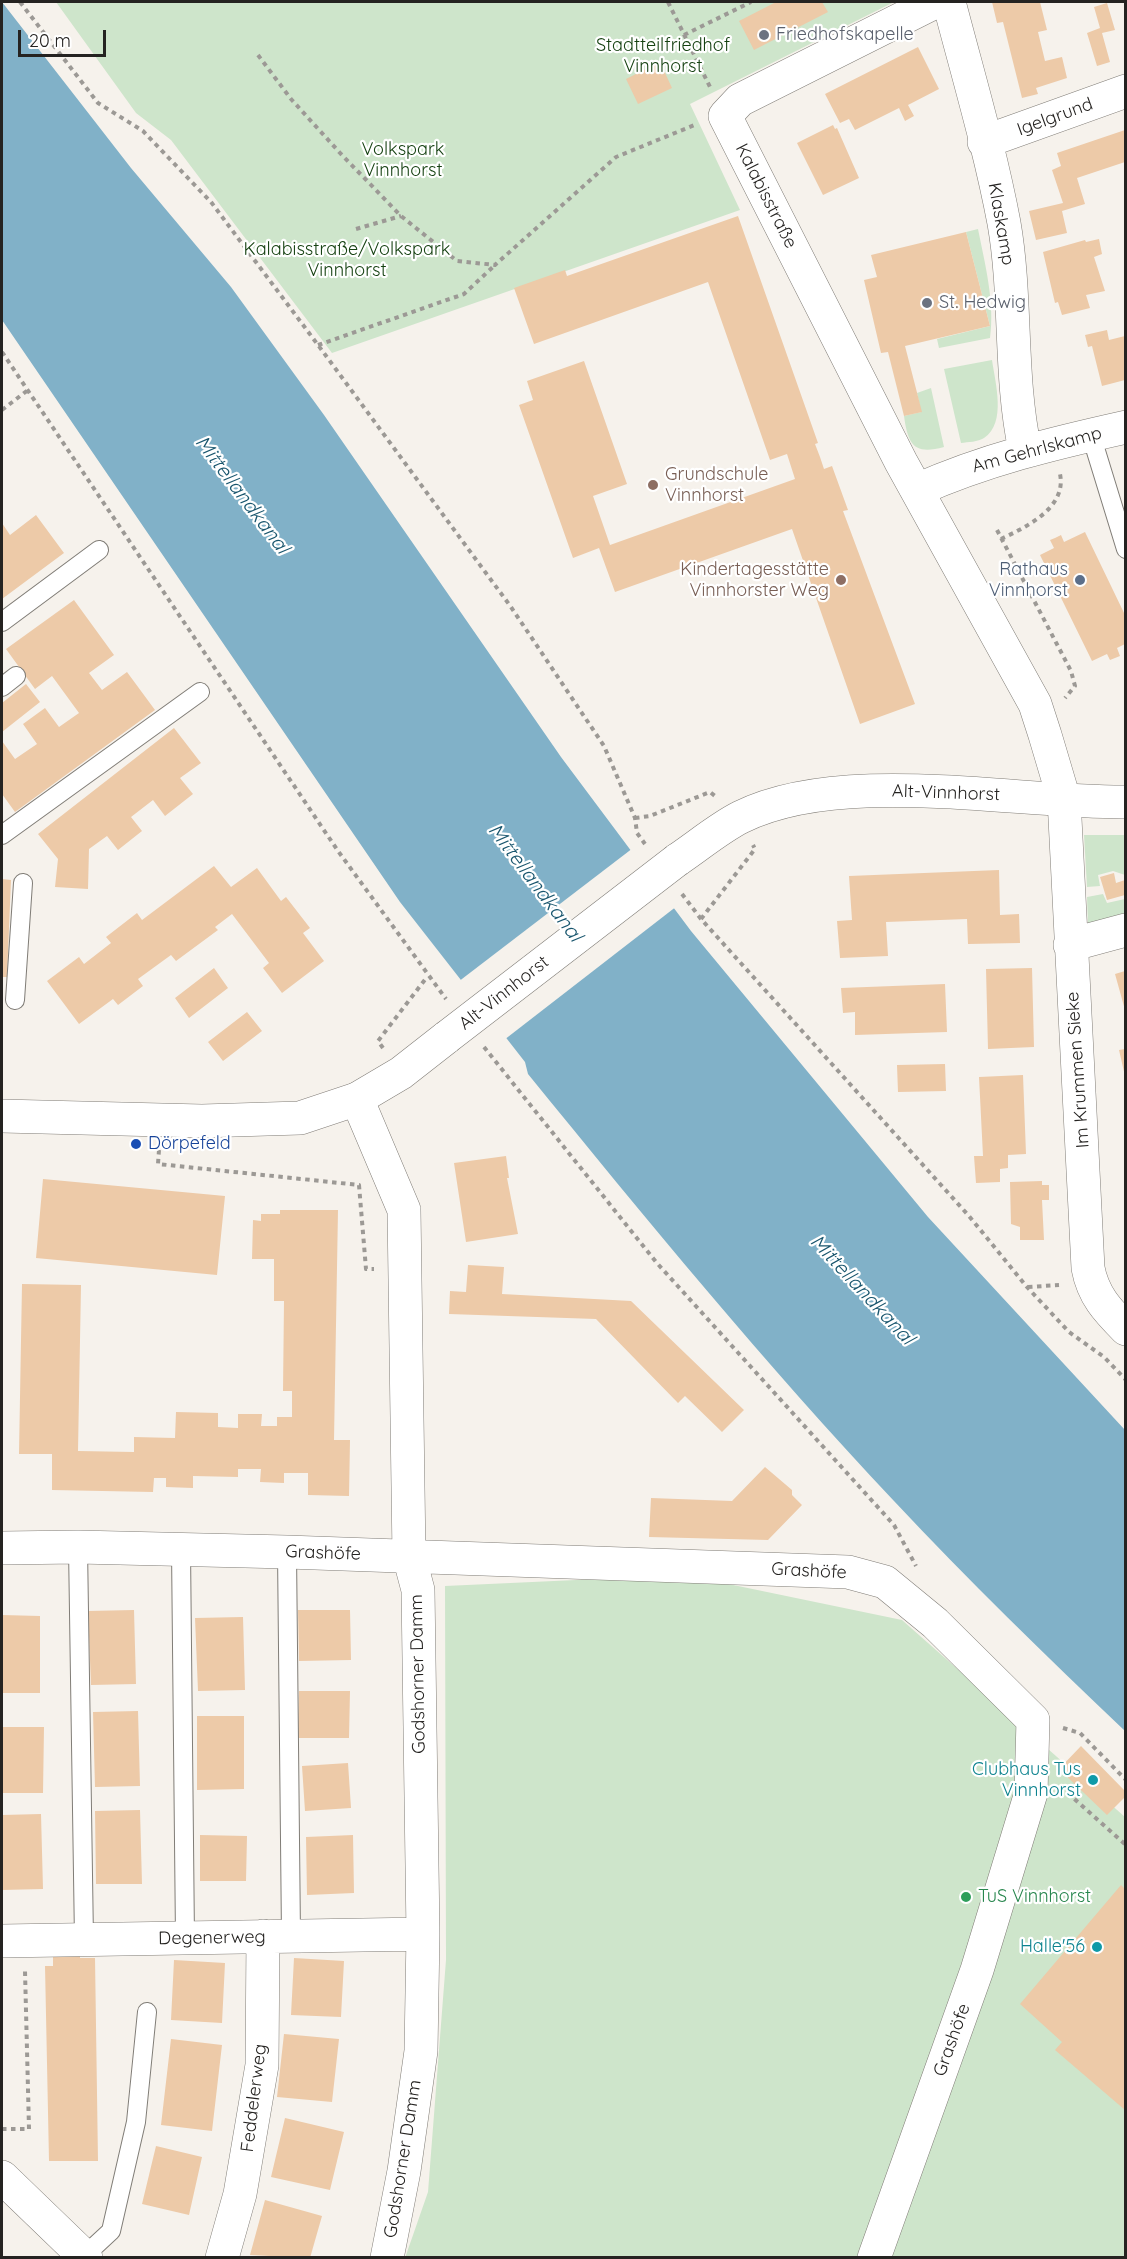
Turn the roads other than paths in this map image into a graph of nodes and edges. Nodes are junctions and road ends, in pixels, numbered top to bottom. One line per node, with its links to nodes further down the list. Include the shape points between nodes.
1 (935, 2): 8 (street, Kalabisstraße, via 740,100 725,116)
2 (950, 2): 4 (street, Klaskamp)
3 (1125, 91): 4 (street, Igelgrund)
4 (984, 142): 7 (street, Klaskamp, via 1004,223 1019,421)
5 (1125, 427): 6 (street, Am Gehrlskamp)
6 (1091, 435): 7 (street, Am Gehrlskamp); 9 (lane)
7 (1038, 447): 8 (street, Am Gehrlskamp, via 955,473)
8 (917, 490): 13 (street, Kalabisstraße)
9 (1125, 549)
10 (99, 550): 11 (lane)
11 (2, 622)
12 (200, 692): 16 (lane)
13 (1038, 713): 14 (street, Im Krummen Sieke)
14 (1064, 799): 15 (street, Alt-Vinnhorst); 19 (street, Im Krummen Sieke); 21 (street, Alt-Vinnhorst, bridge, via 882,792 798,799 741,817 401,1072)
15 (1125, 802)
16 (2, 835)
17 (22, 883): 20 (lane)
18 (1125, 930): 19 (street)
19 (1070, 945): 23 (street, Im Krummen Sieke, via 1090,1283 1100,1303)
20 (15, 1000)
21 (357, 1099): 22 (street, Alt-Vinnhorst, via 300,1118 249,1121); 28 (street, Godshorner Damm, via 404,1210)
22 (2, 1116)
23 (1125, 1329)
24 (78, 1547): 25 (street, Grashöfe); 26 (street, Grashöfe); 33 (lane)
25 (2, 1548)
26 (181, 1550): 27 (street, Grashöfe); 31 (lane)
27 (287, 1552): 28 (street, Grashöfe); 30 (lane)
28 (409, 1556): 29 (street, Godshorner Damm, via 418,1590); 39 (street, Grashöfe, via 848,1572 885,1582 935,1623 1033,1720 1031,1793 977,1970)
29 (423, 1934): 30 (street, Degenerweg); 38 (street, Godshorner Damm, via 420,2051 405,2171)
30 (277, 1936): 31 (street, Degenerweg); 37 (street, Feddelerweg, via 262,2065 240,2194)
31 (185, 1939): 33 (street, Degenerweg)
32 (13, 1940): 33 (street, Degenerweg)
33 (84, 1940)
34 (147, 2012): 36 (lane, via 136,2122 111,2231)
35 (2, 2177): 36 (street)
36 (85, 2257)
37 (222, 2258)
38 (387, 2258)
39 (874, 2258)

